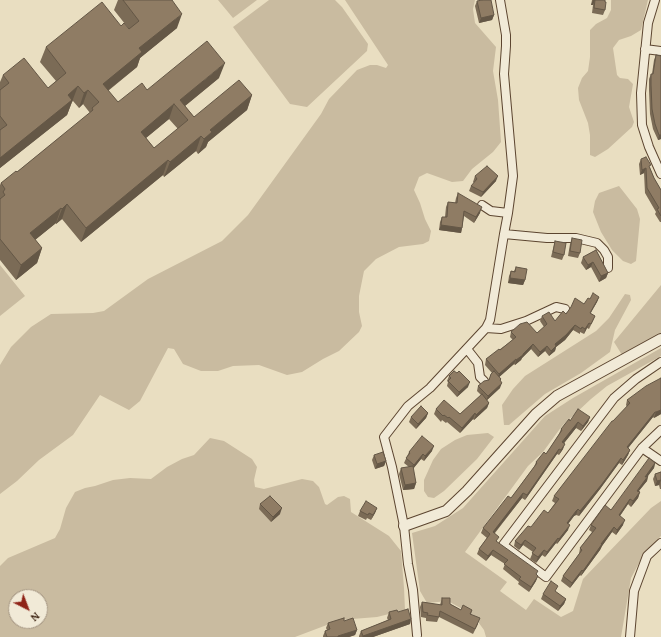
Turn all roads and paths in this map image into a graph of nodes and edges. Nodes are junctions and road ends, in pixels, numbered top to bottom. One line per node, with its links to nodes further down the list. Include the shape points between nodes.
1 (500, 0): 7 (street, via 506,40 504,74 513,176)
2 (655, 0): 3 (street, via 648,23)
3 (646, 49): 4 (street); 5 (street, via 641,93 642,125)
4 (661, 51)
5 (661, 174)
6 (482, 205): 7 (street, via 491,211)
7 (508, 213): 8 (street)
8 (504, 234): 9 (street, via 576,238 597,243 608,257); 11 (street, via 490,320)
9 (608, 268)
10 (564, 308): 11 (street, via 556,307 501,329)
11 (486, 328): 13 (street)
12 (661, 339): 19 (street, via 557,396 536,414 446,511)
13 (467, 349): 15 (street, via 478,363 480,377); 19 (street, via 425,393 408,406 384,437)
14 (661, 362): 17 (street, via 614,398 503,545 546,577)
15 (484, 381)
16 (661, 430): 17 (street)
17 (642, 448): 18 (street)
18 (661, 461)
19 (404, 526): 21 (street)
20 (661, 543): 23 (street, via 647,556 634,591)
21 (419, 636): 22 (street)
22 (408, 637)
23 (630, 637)

